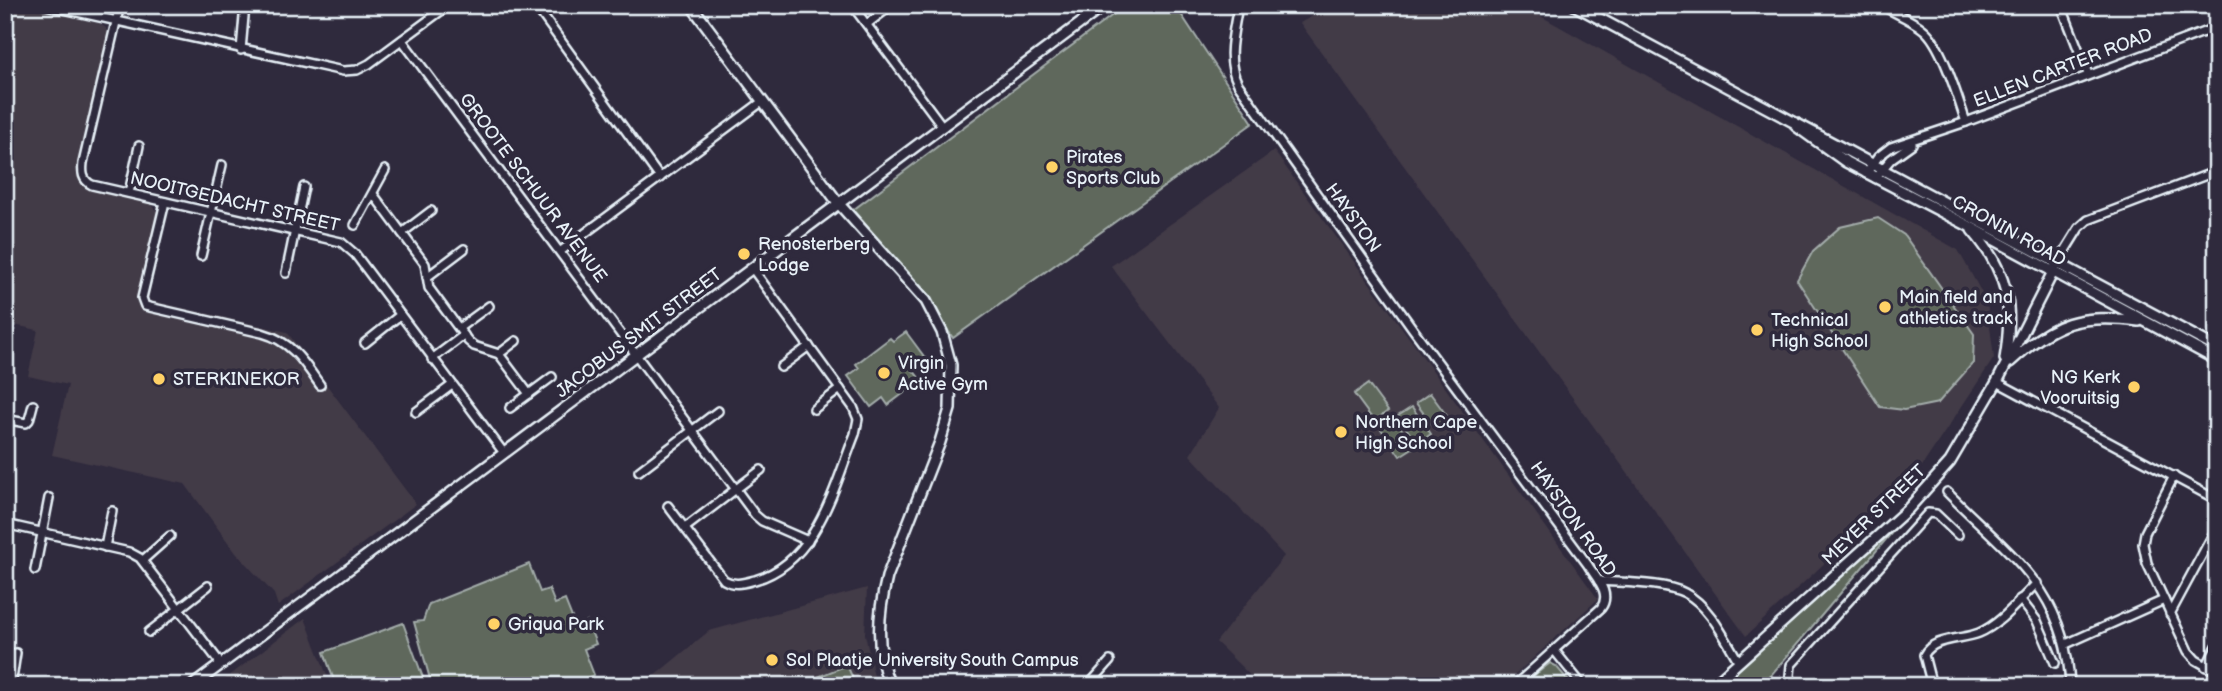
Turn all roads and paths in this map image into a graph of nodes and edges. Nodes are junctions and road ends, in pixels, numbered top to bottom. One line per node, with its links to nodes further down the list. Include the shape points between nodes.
1 (45, 5): 14 (street)
2 (120, 5): 14 (street)
3 (245, 5): 18 (street)
4 (449, 5): 17 (street)
5 (535, 5): 32 (street)
6 (691, 5): 20 (street)
7 (852, 5): 15 (street)
8 (892, 5): 15 (street)
9 (1105, 5): 23 (street, JACOBUS SMIT STREET)
10 (1238, 5): 79 (street, HAYSTON, via 1231,52 1238,84)
11 (1574, 5): 21 (street, CRONIN ROAD)
12 (1881, 5): 22 (street, via 1931,35)
13 (2061, 5): 19 (street)
14 (116, 21): 18 (street); 34 (street, NOOITGEDACHT STREET, via 83,176 89,183)
15 (867, 24): 23 (street)
16 (2217, 26): 19 (street, ELLEN CARTER ROAD)
17 (402, 40): 18 (street, via 369,64 349,71); 45 (street, GROOTE SCHUUR AVENUE)
18 (241, 50)
19 (2088, 74): 22 (street, ELLEN CARTER ROAD)
20 (763, 101): 32 (street); 37 (street)
21 (1792, 122): 26 (street, CRONIN ROAD); 31 (street, CRONIN ROAD)
22 (1966, 122): 24 (street, ELLEN CARTER ROAD)
23 (943, 127): 37 (street, JACOBUS SMIT STREET)
24 (1921, 138): 26 (street, ELLEN CARTER ROAD, via 1891,148); 28 (street, ELLEN CARTER ROAD)
25 (139, 146): 34 (street)
26 (1872, 163): 28 (street, CRONIN ROAD); 31 (street, ELLEN CARTER ROAD)
27 (222, 164): 39 (street)
28 (1882, 168): 31 (street, ELLEN CARTER ROAD); 47 (street, CRONIN ROAD)
29 (385, 170): 35 (street)
30 (2217, 171): 47 (street, via 2088,220)
31 (1871, 176): 41 (street, CRONIN ROAD)
32 (660, 178): 45 (street)
33 (304, 187): 42 (street)
34 (129, 193): 36 (street, NOOITGEDACHT STREET)
35 (373, 194): 40 (street); 43 (street)
36 (165, 202): 39 (street, NOOITGEDACHT STREET); 68 (street, via 142,298 145,306 279,340 296,352)
37 (839, 204): 48 (street, JACOBUS SMIT STREET); 120 (street, via 926,302 943,332 951,365 947,425 881,601 878,629)
38 (431, 211): 43 (street)
39 (212, 212): 42 (street, NOOITGEDACHT STREET); 46 (street)
40 (355, 225)
41 (1967, 225): 49 (street, CRONIN ROAD); 65 (street, via 2004,280 2011,323)
42 (295, 230): 50 (street); 53 (street, NOOITGEDACHT STREET, via 349,247)
43 (402, 233): 51 (street, via 425,264)
44 (464, 249): 51 (street)
45 (561, 251): 61 (street, GROOTE SCHUUR AVENUE)
46 (201, 256)
47 (2058, 262): 49 (street, MEYER STREET); 58 (street, CRONIN ROAD)
48 (752, 268): 59 (street); 61 (street, JACOBUS SMIT STREET)
49 (2052, 272): 54 (street, CRONIN ROAD); 65 (street, MEYER STREET)
50 (286, 273)
51 (427, 277): 55 (street, via 429,288)
52 (489, 306): 55 (street)
53 (400, 315): 57 (street); 63 (street, NOOITGEDACHT STREET)
54 (2145, 321): 62 (street, CRONIN ROAD); 65 (street, via 2105,317 2065,324 2033,340)
55 (462, 332): 60 (street, via 474,346); 63 (street)
56 (516, 341): 60 (street)
57 (365, 342)
58 (2216, 344): 62 (street)
59 (808, 346): 64 (street); 70 (street)
60 (499, 354): 71 (street)
61 (638, 355): 78 (street, GROOTE SCHUUR AVENUE); 80 (street, JACOBUS SMIT STREET)
62 (2212, 358)
63 (432, 359): 69 (street, NOOITGEDACHT STREET)
64 (781, 367)
65 (2004, 368): 67 (street, MEYER STREET)
66 (552, 377): 71 (street)
67 (1997, 382): 83 (street); 113 (street, MEYER STREET, via 1962,445 1922,495)
68 (320, 385)
69 (452, 385): 76 (street); 80 (street, NOOITGEDACHT STREET)
70 (840, 389): 74 (street); 96 (street, via 858,419 855,434)
71 (529, 394): 73 (street)
72 (33, 405): 77 (street, via 26,423)
73 (510, 408)
74 (814, 409)
75 (718, 411): 78 (street)
76 (416, 412)
77 (5, 419)
78 (693, 428): 82 (street); 84 (street, GROOTE SCHUUR AVENUE)
79 (1493, 434): 100 (street, HAYSTON ROAD)
80 (504, 453): 115 (street, JACOBUS SMIT STREET)
81 (761, 470): 84 (street)
82 (639, 471)
83 (2174, 476): 87 (street); 104 (street, via 2143,544)
84 (736, 488): 92 (street); 96 (street, GROOTE SCHUUR AVENUE, via 762,521)
85 (1947, 492): 101 (street)
86 (49, 498): 93 (street)
87 (2217, 500)
88 (667, 506): 92 (street)
89 (112, 511): 97 (street)
90 (5, 524): 93 (street)
91 (2217, 527): 106 (street)
92 (685, 528): 96 (street, via 724,580 734,584 779,571)
93 (43, 533): 97 (street); 99 (street)
94 (1958, 535): 125 (street, via 1936,514 1928,513 1791,666)
95 (170, 536): 98 (street)
96 (808, 541)
97 (104, 547): 98 (street)
98 (143, 560): 105 (street)
99 (35, 569)
100 (1599, 581): 110 (street, HAYSTON ROAD, via 1605,594 1603,605); 113 (street, via 1683,592 1709,615)
101 (2037, 583): 103 (street); 108 (street)
102 (208, 586): 105 (street)
103 (2020, 599): 114 (street, via 2037,621); 126 (street, via 1980,633 1926,651)
104 (2164, 600): 106 (street); 108 (street)
105 (179, 608): 107 (street); 115 (street)
106 (2170, 614): 116 (street, via 2188,651)
107 (149, 632)
108 (2066, 644): 127 (street)
109 (2217, 646): 116 (street)
110 (1554, 650): 122 (street, HAYSTON ROAD); 123 (street)
111 (16, 653): 118 (street)
112 (1110, 661): 121 (street)
113 (1739, 662): 124 (street, MEYER STREET)
114 (2055, 663)
115 (221, 664): 119 (street, JACOBUS SMIT STREET)
116 (2206, 667): 117 (street)
117 (2217, 672)
118 (11, 686)
119 (192, 686)
120 (890, 686)
121 (1088, 686)
122 (1514, 686)
123 (1583, 686)
124 (1712, 686)
125 (1792, 686)
126 (1931, 686)
127 (2070, 686)

